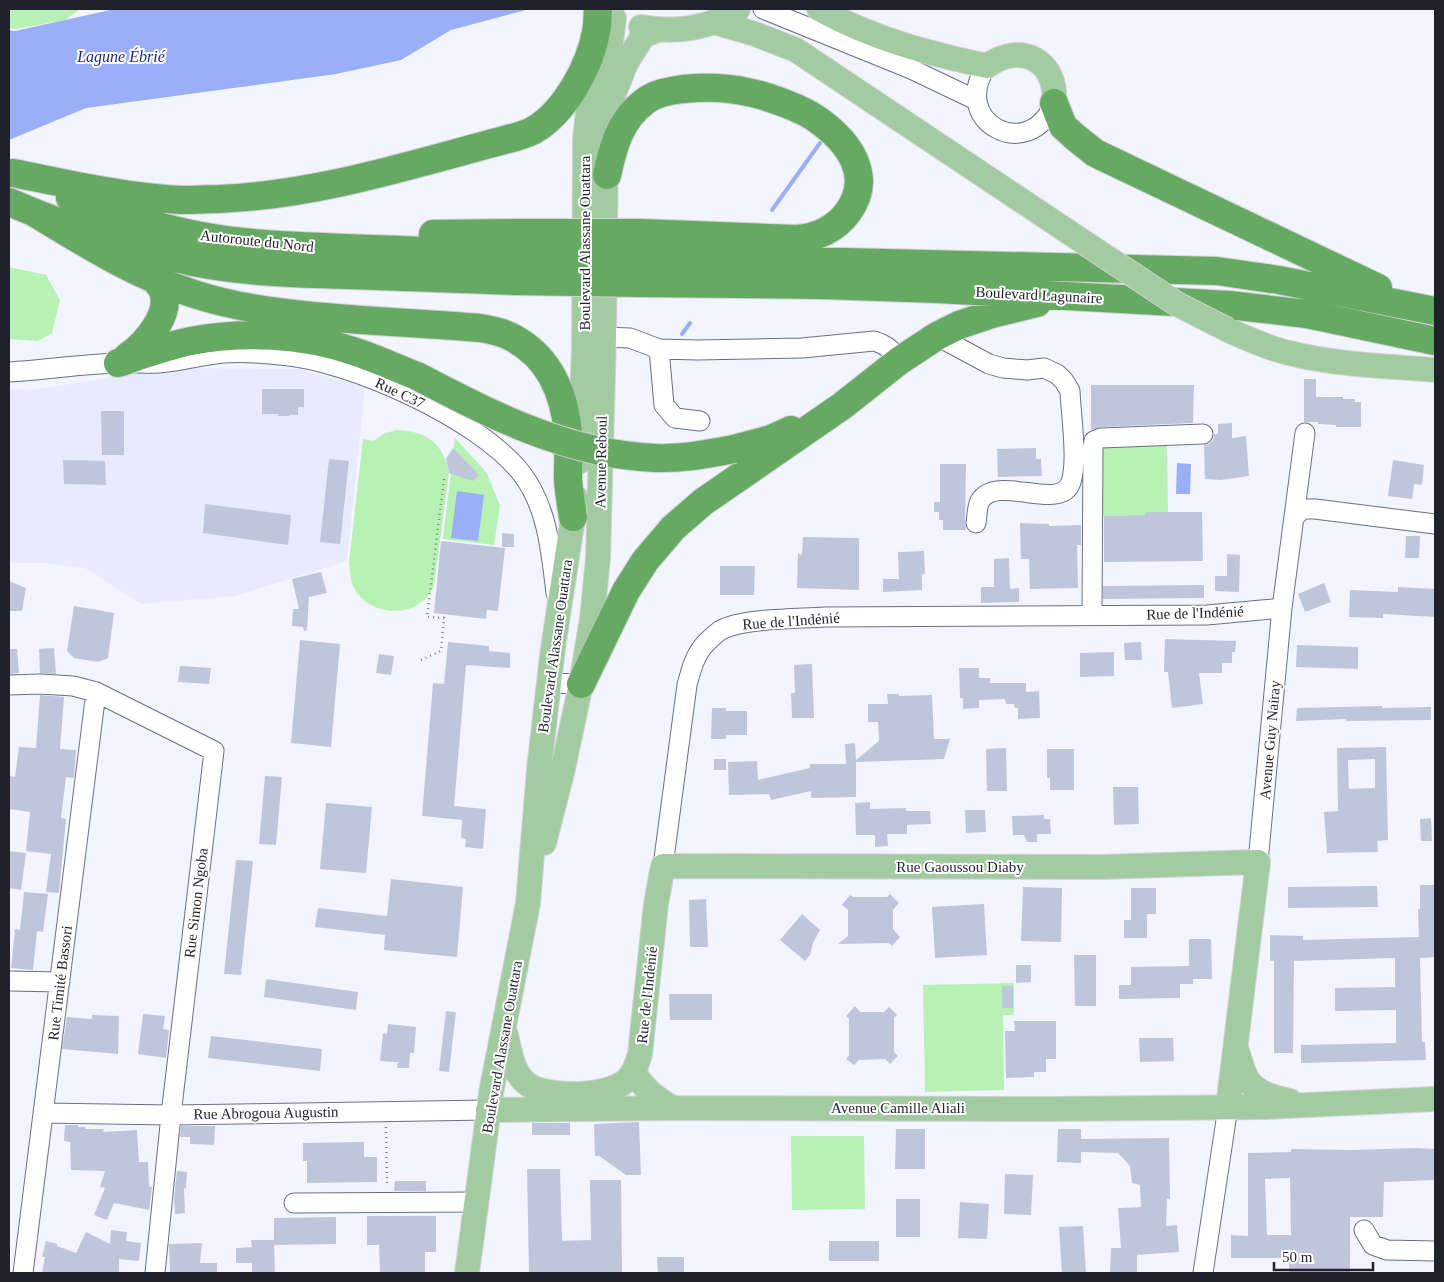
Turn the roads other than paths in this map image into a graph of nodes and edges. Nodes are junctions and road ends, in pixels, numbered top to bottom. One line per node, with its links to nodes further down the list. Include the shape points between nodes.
1 (738, 9): 5 (main road)
2 (763, 9): 8 (street, via 911,69)
3 (819, 9): 7 (main road, via 856,28 920,51)
4 (603, 12): 6 (main road, via 636,26); 10 (highway, via 593,46 572,91 544,123 516,137 328,186 234,198 183,200 124,195); 32 (main road, Boulevard Alassane Ouattara, via 611,42 592,91 585,140 582,430)
5 (714, 22): 6 (main road, via 694,28); 25 (main road, bridge, via 796,50 1177,304 1228,330 1288,353 1327,361)
6 (657, 30): 11 (main road, Avenue Reboul, via 643,36 638,43 613,96 606,138)
7 (987, 66): 8 (street, via 976,88); 9 (main road, via 1010,54 1035,59 1052,78)
8 (976, 100): 9 (street, via 980,111 996,129 1020,134 1036,127 1049,115)
9 (1054, 103): 18 (highway, via 1063,126 1095,153 1332,267)
10 (11, 172): 14 (highway, Autoroute du Nord, via 109,212 210,237 293,246)
11 (607, 175): 15 (highway, via 618,135 636,108 656,95 696,88 721,88 774,99 817,118 850,150 860,181 859,194 836,225 810,238); 20 (main road, Avenue Reboul)
12 (9, 202): 13 (highway, Autoroute du Nord)
13 (35, 213): 14 (highway, Autoroute du Nord, via 101,236 194,262 295,274); 16 (highway, via 96,250)
14 (516, 256): 15 (highway, bridge); 15 (highway, bridge)
15 (640, 258): 17 (highway, Boulevard Lagunaire, via 830,286); 18 (highway, Boulevard Lagunaire, via 1217,271)
16 (153, 278): 24 (highway, via 162,288 163,314 146,340); 32 (highway, via 191,294 243,308 480,328 522,344 541,359 558,385 566,411 568,482)
17 (1062, 297): 19 (highway, via 992,314); 21 (highway, Boulevard Lagunaire, via 1248,307 1306,314)
18 (1428, 309)
19 (937, 336): 23 (highway); 33 (street, via 1002,368 1044,368 1058,374 1070,391 1074,467 1070,485 1063,492 1051,495 1016,491 987,494 980,501)
20 (604, 337): 22 (street, via 630,338); 39 (main road, Avenue Reboul, via 598,558)
21 (1435, 341)
22 (659, 349): 23 (street, via 752,351 874,341 891,349); 28 (street, via 664,405 676,418)
23 (899, 361): 27 (highway)
24 (118, 363): 26 (street, Rue C37); 27 (highway, bridge, via 193,341 248,336 314,341 352,351 417,376 470,404 568,445 657,458 699,456 771,439); 36 (street, Rue C37, via 161,363 223,353 313,359 397,390 454,420 496,448 523,475 537,500 549,534)
25 (1435, 370)
26 (9, 372)
27 (842, 406): 39 (highway, via 703,502 674,528 645,561 626,591)
28 (700, 421)
29 (1305, 433): 31 (street, Avenue Guy Nairay)
30 (1203, 434): 37 (street, via 1100,438 1094,441)
31 (1295, 516): 34 (street, via 1303,509 1315,509); 35 (street, Avenue Guy Nairay)
32 (573, 518): 36 (main road, Boulevard Alassane Ouattara)
33 (976, 523)
34 (1435, 524)
35 (1282, 608): 37 (street, Rue de l'Indénié, via 1207,615); 42 (street, Avenue Guy Nairay)
36 (559, 609): 38 (main road, Boulevard Alassane Ouattara)
37 (1092, 615): 43 (street, Rue de l'Indénié, via 825,617 739,624 721,630 705,644 693,662 687,685)
38 (549, 683): 39 (street); 44 (main road, Boulevard Alassane Ouattara)
39 (581, 684): 44 (main road, Avenue Reboul)
40 (9, 685): 41 (street, Rue Simon Ngoba, via 74,686)
41 (96, 692): 46 (street, Rue Timité Bassori); 56 (street, Rue Simon Ngoba, via 214,751)
42 (1258, 862): 43 (main road, Rue Gaoussou Diaby, via 1101,867); 48 (main road, Avenue Guy Nairay)
43 (663, 866): 49 (main road, Rue de l'Indénié, via 640,1054)
44 (528, 903): 47 (main road, Boulevard Alassane Ouattara)
45 (9, 981): 46 (street)
46 (60, 982): 55 (street, Rue Timité Bassori)
47 (504, 1025): 49 (main road, via 517,1073 536,1089 556,1094 605,1091); 54 (main road, Boulevard Alassane Ouattara)
48 (1235, 1047): 51 (main road, Avenue Camille Aliali, via 1247,1078 1260,1090 1275,1098); 52 (main road, Avenue Guy Nairay)
49 (625, 1079): 53 (main road, via 642,1085)
50 (1435, 1099): 51 (main road, Avenue Camille Aliali)
51 (1307, 1104): 52 (main road, Avenue Camille Aliali)
52 (1228, 1107): 53 (main road, Avenue Camille Aliali); 64 (street)
53 (673, 1108): 54 (main road, Avenue Camille Aliali)
54 (488, 1110): 56 (street, Rue Abrogoua Augustin); 57 (main road, Boulevard Alassane Ouattara)
55 (43, 1113): 56 (street, Rue Abrogoua Augustin); 61 (street, Rue Timité Bassori)
56 (171, 1115): 62 (street, Rue Simon Ngoba)
57 (477, 1202): 58 (street); 63 (main road, Boulevard Alassane Ouattara)
58 (294, 1203)
59 (1364, 1230): 60 (street, via 1374,1245 1387,1250)
60 (1435, 1251)
61 (24, 1273)
62 (155, 1273)
63 (467, 1273)
64 (1203, 1273)

